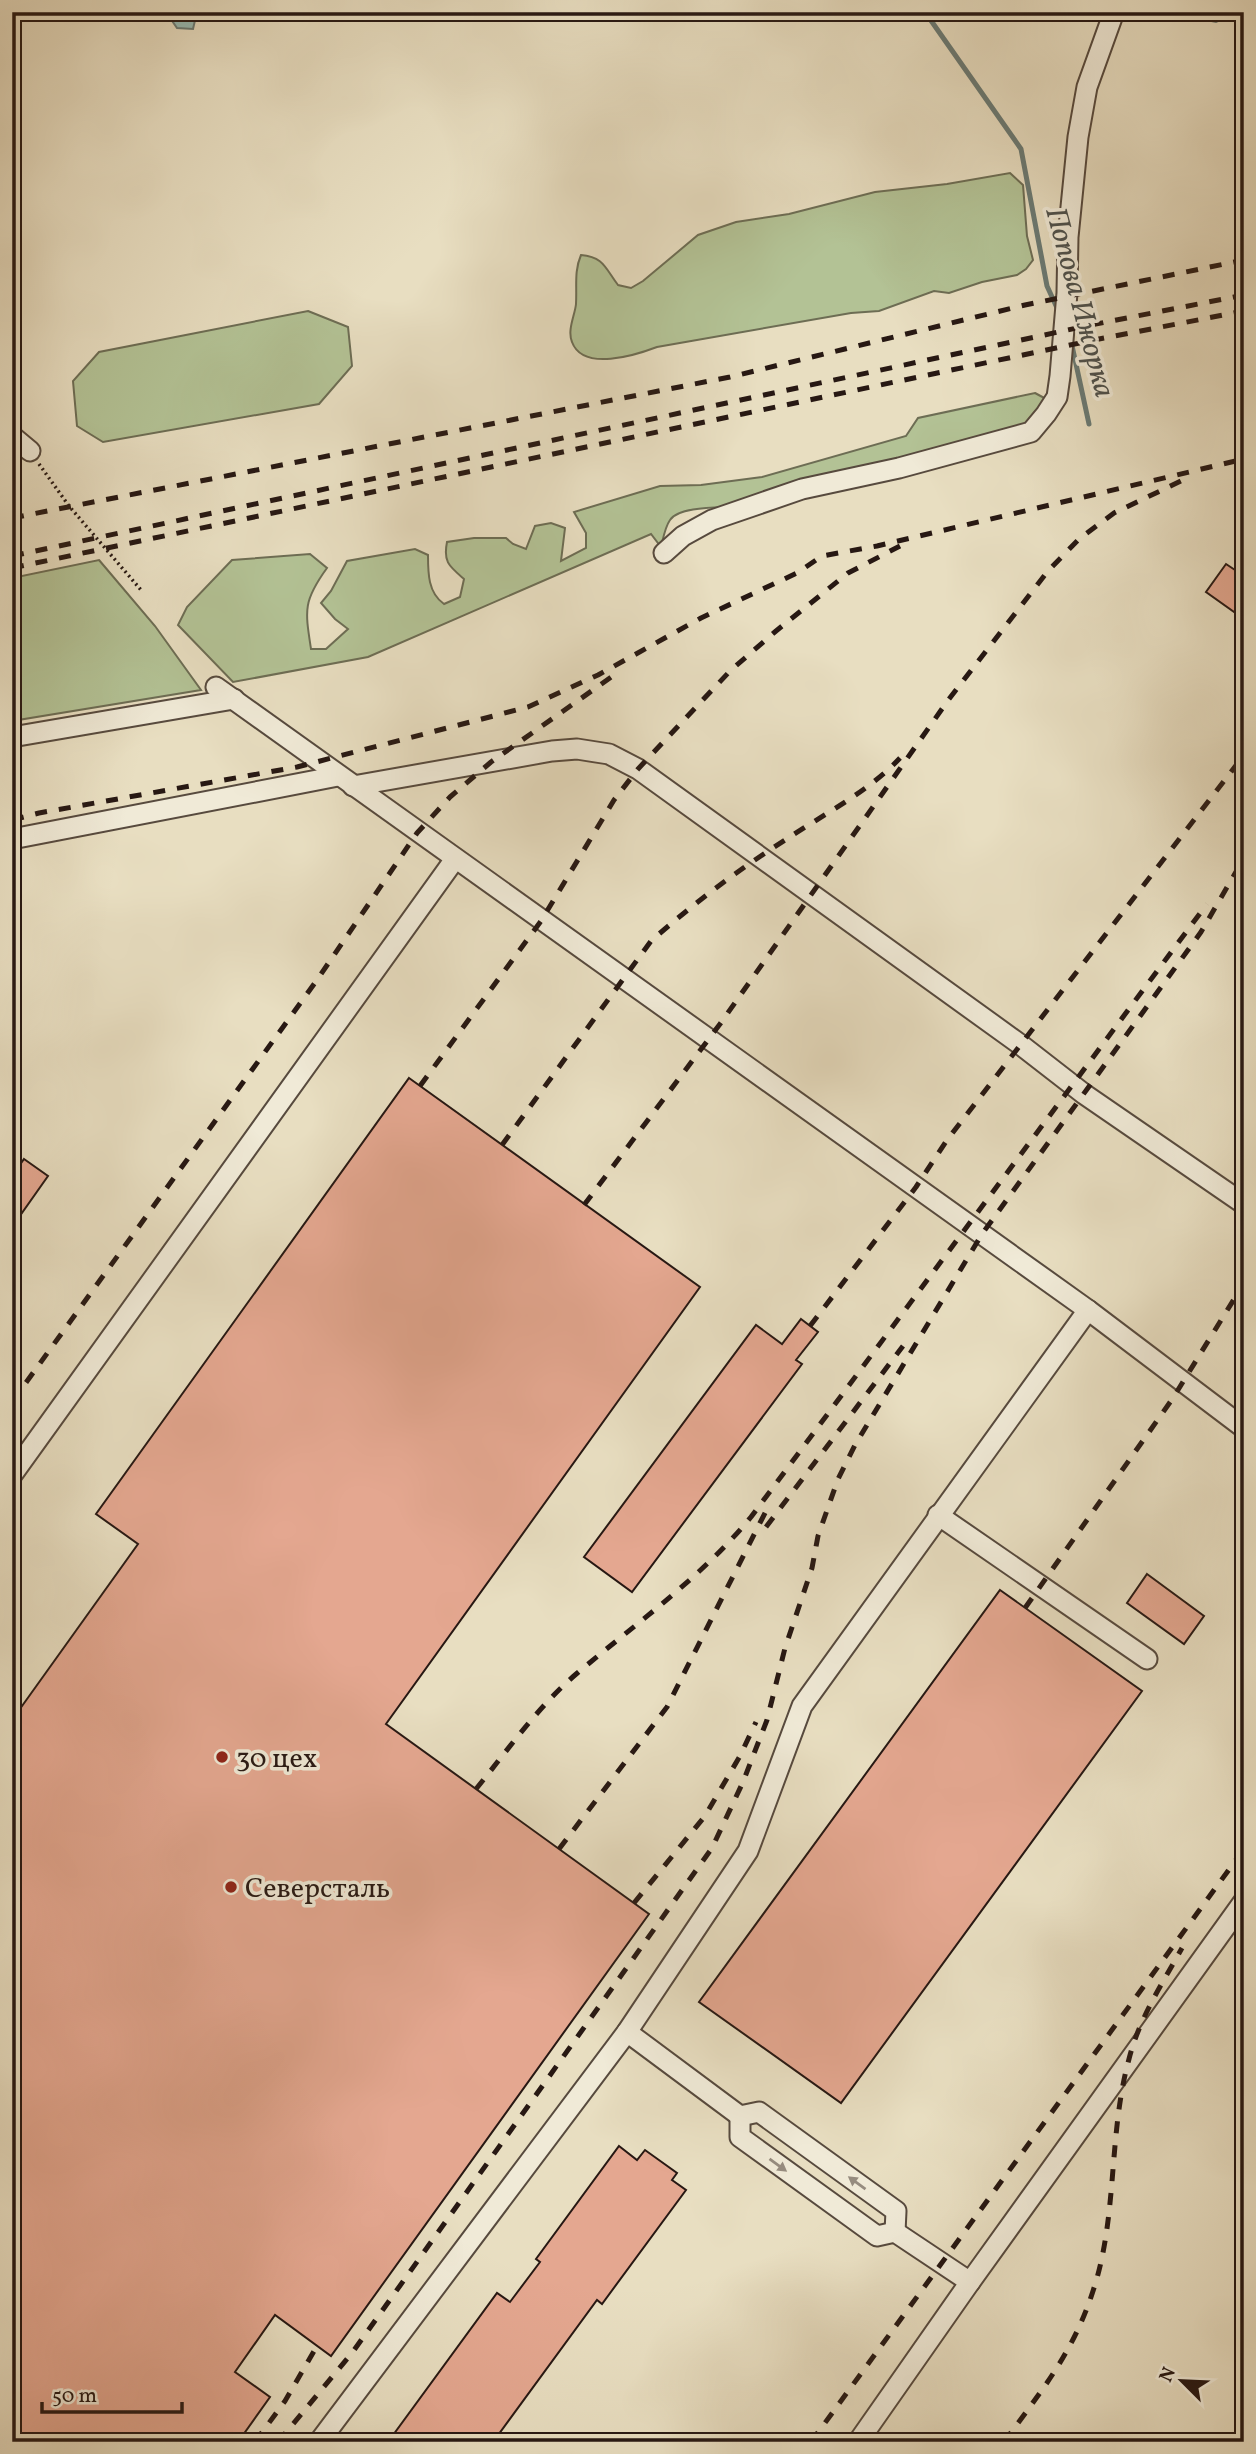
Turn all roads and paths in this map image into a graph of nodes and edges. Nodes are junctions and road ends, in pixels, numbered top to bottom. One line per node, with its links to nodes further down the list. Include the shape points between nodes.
1 (1114, 12): 4 (lane, via 1087,87 1078,137 1060,376 1057,397 1046,414 1031,432 802,489 712,520)
2 (12, 436): 3 (lane)
3 (30, 451): 5 (path, via 69,506)
4 (664, 553)
5 (141, 590)
6 (216, 687): 7 (lane)
7 (234, 699): 8 (lane); 9 (lane)
8 (12, 737)
9 (345, 781): 10 (lane); 11 (lane); 12 (lane, via 552,751 609,754 638,769 761,855 1084,1094)
10 (12, 839)
11 (455, 859): 13 (lane); 15 (lane)
12 (1244, 1204)
13 (1088, 1310): 14 (lane); 16 (lane)
14 (1244, 1428)
15 (12, 1475)
16 (938, 1515): 17 (lane); 19 (lane, via 802,1706 748,1851)
17 (1147, 1659)
18 (1244, 1901): 22 (lane)
19 (627, 2032): 20 (lane); 23 (lane)
20 (740, 2116): 21 (lane, one-way to 21, via 740,2137 877,2236); 21 (lane, one-way to 20, via 896,2211 759,2112)
21 (895, 2232): 22 (lane)
22 (970, 2282): 24 (lane)
23 (319, 2442)
24 (858, 2442)

